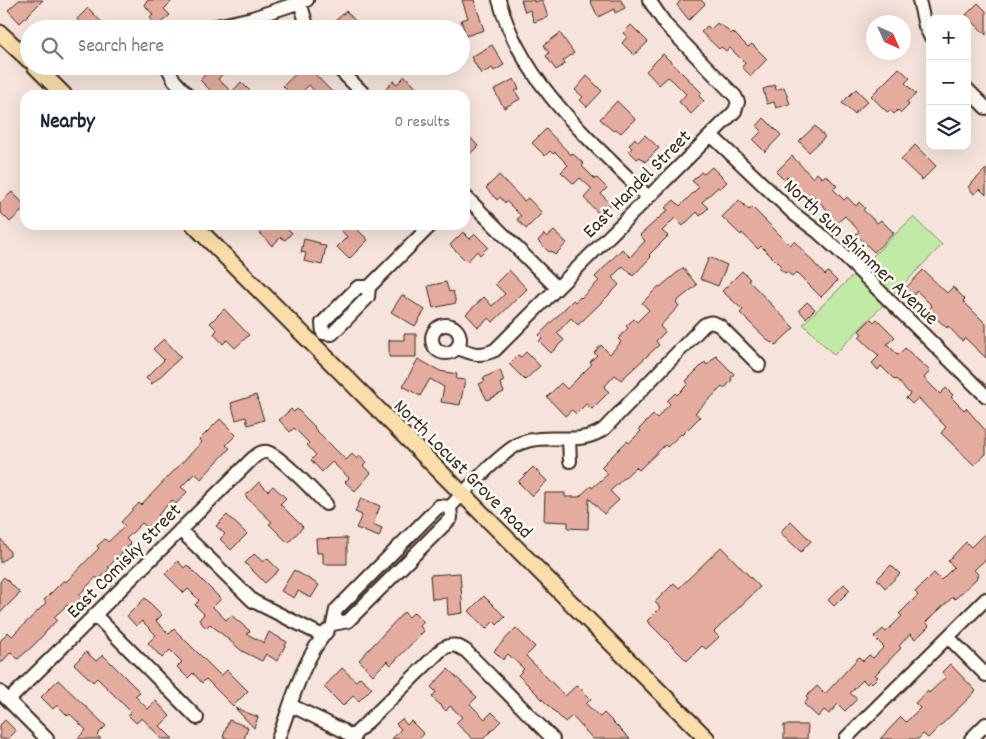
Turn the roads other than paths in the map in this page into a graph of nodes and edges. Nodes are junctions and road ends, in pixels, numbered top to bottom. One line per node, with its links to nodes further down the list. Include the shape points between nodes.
1 (499, 0): 19 (street, via 522,55 556,104)
2 (649, 0): 18 (street, East Handel Street, via 666,25 729,88 738,102 735,110)
3 (919, 0): 7 (street)
4 (303, 1): 5 (street); 6 (street)
5 (243, 20)
6 (306, 20)
7 (926, 28)
8 (0, 34): 9 (main road)
9 (20, 52)
10 (44, 75): 13 (main road)
11 (172, 75): 14 (street)
12 (345, 75): 15 (street)
13 (59, 90)
14 (183, 90)
15 (360, 90)
16 (971, 93): 17 (street)
17 (986, 108)
18 (711, 135): 19 (street, East Handel Street); 27 (street, North Sun Shimmer Avenue, via 794,214 818,232)
19 (648, 197): 23 (street, East Handel Street)
20 (470, 201): 23 (street)
21 (199, 230): 24 (main road, North Locust Grove Road)
22 (426, 230): 24 (street, via 369,287 368,297 332,334)
23 (557, 288): 25 (street, East Handel Street, via 495,350 475,355)
24 (318, 338): 30 (main road, North Locust Grove Road)
25 (458, 348)
26 (759, 365): 28 (street, via 720,326 708,322 604,429 582,439)
27 (986, 396)
28 (569, 439): 29 (street); 30 (street, via 521,442)
29 (570, 461)
30 (462, 494): 35 (street, via 450,507 439,506 336,610 333,624); 47 (main road, North Locust Grove Road)
31 (326, 504): 32 (street, East Comisky Street, via 280,460 268,452 260,453)
32 (180, 530): 34 (street, East Comisky Street); 35 (street, via 253,602)
33 (986, 599): 36 (street)
34 (95, 615): 38 (street, East Comisky Street); 40 (street)
35 (323, 636): 39 (street, via 307,662)
36 (948, 637): 37 (street); 43 (street)
37 (986, 675)
38 (4, 696): 44 (street)
39 (290, 706): 42 (street); 45 (street)
40 (198, 718)
41 (986, 724): 48 (street)
42 (353, 738): 46 (street, via 442,649 452,645 466,651)
43 (846, 738)
44 (47, 739)
45 (278, 739)
46 (553, 739)
47 (707, 739)
48 (971, 739)

